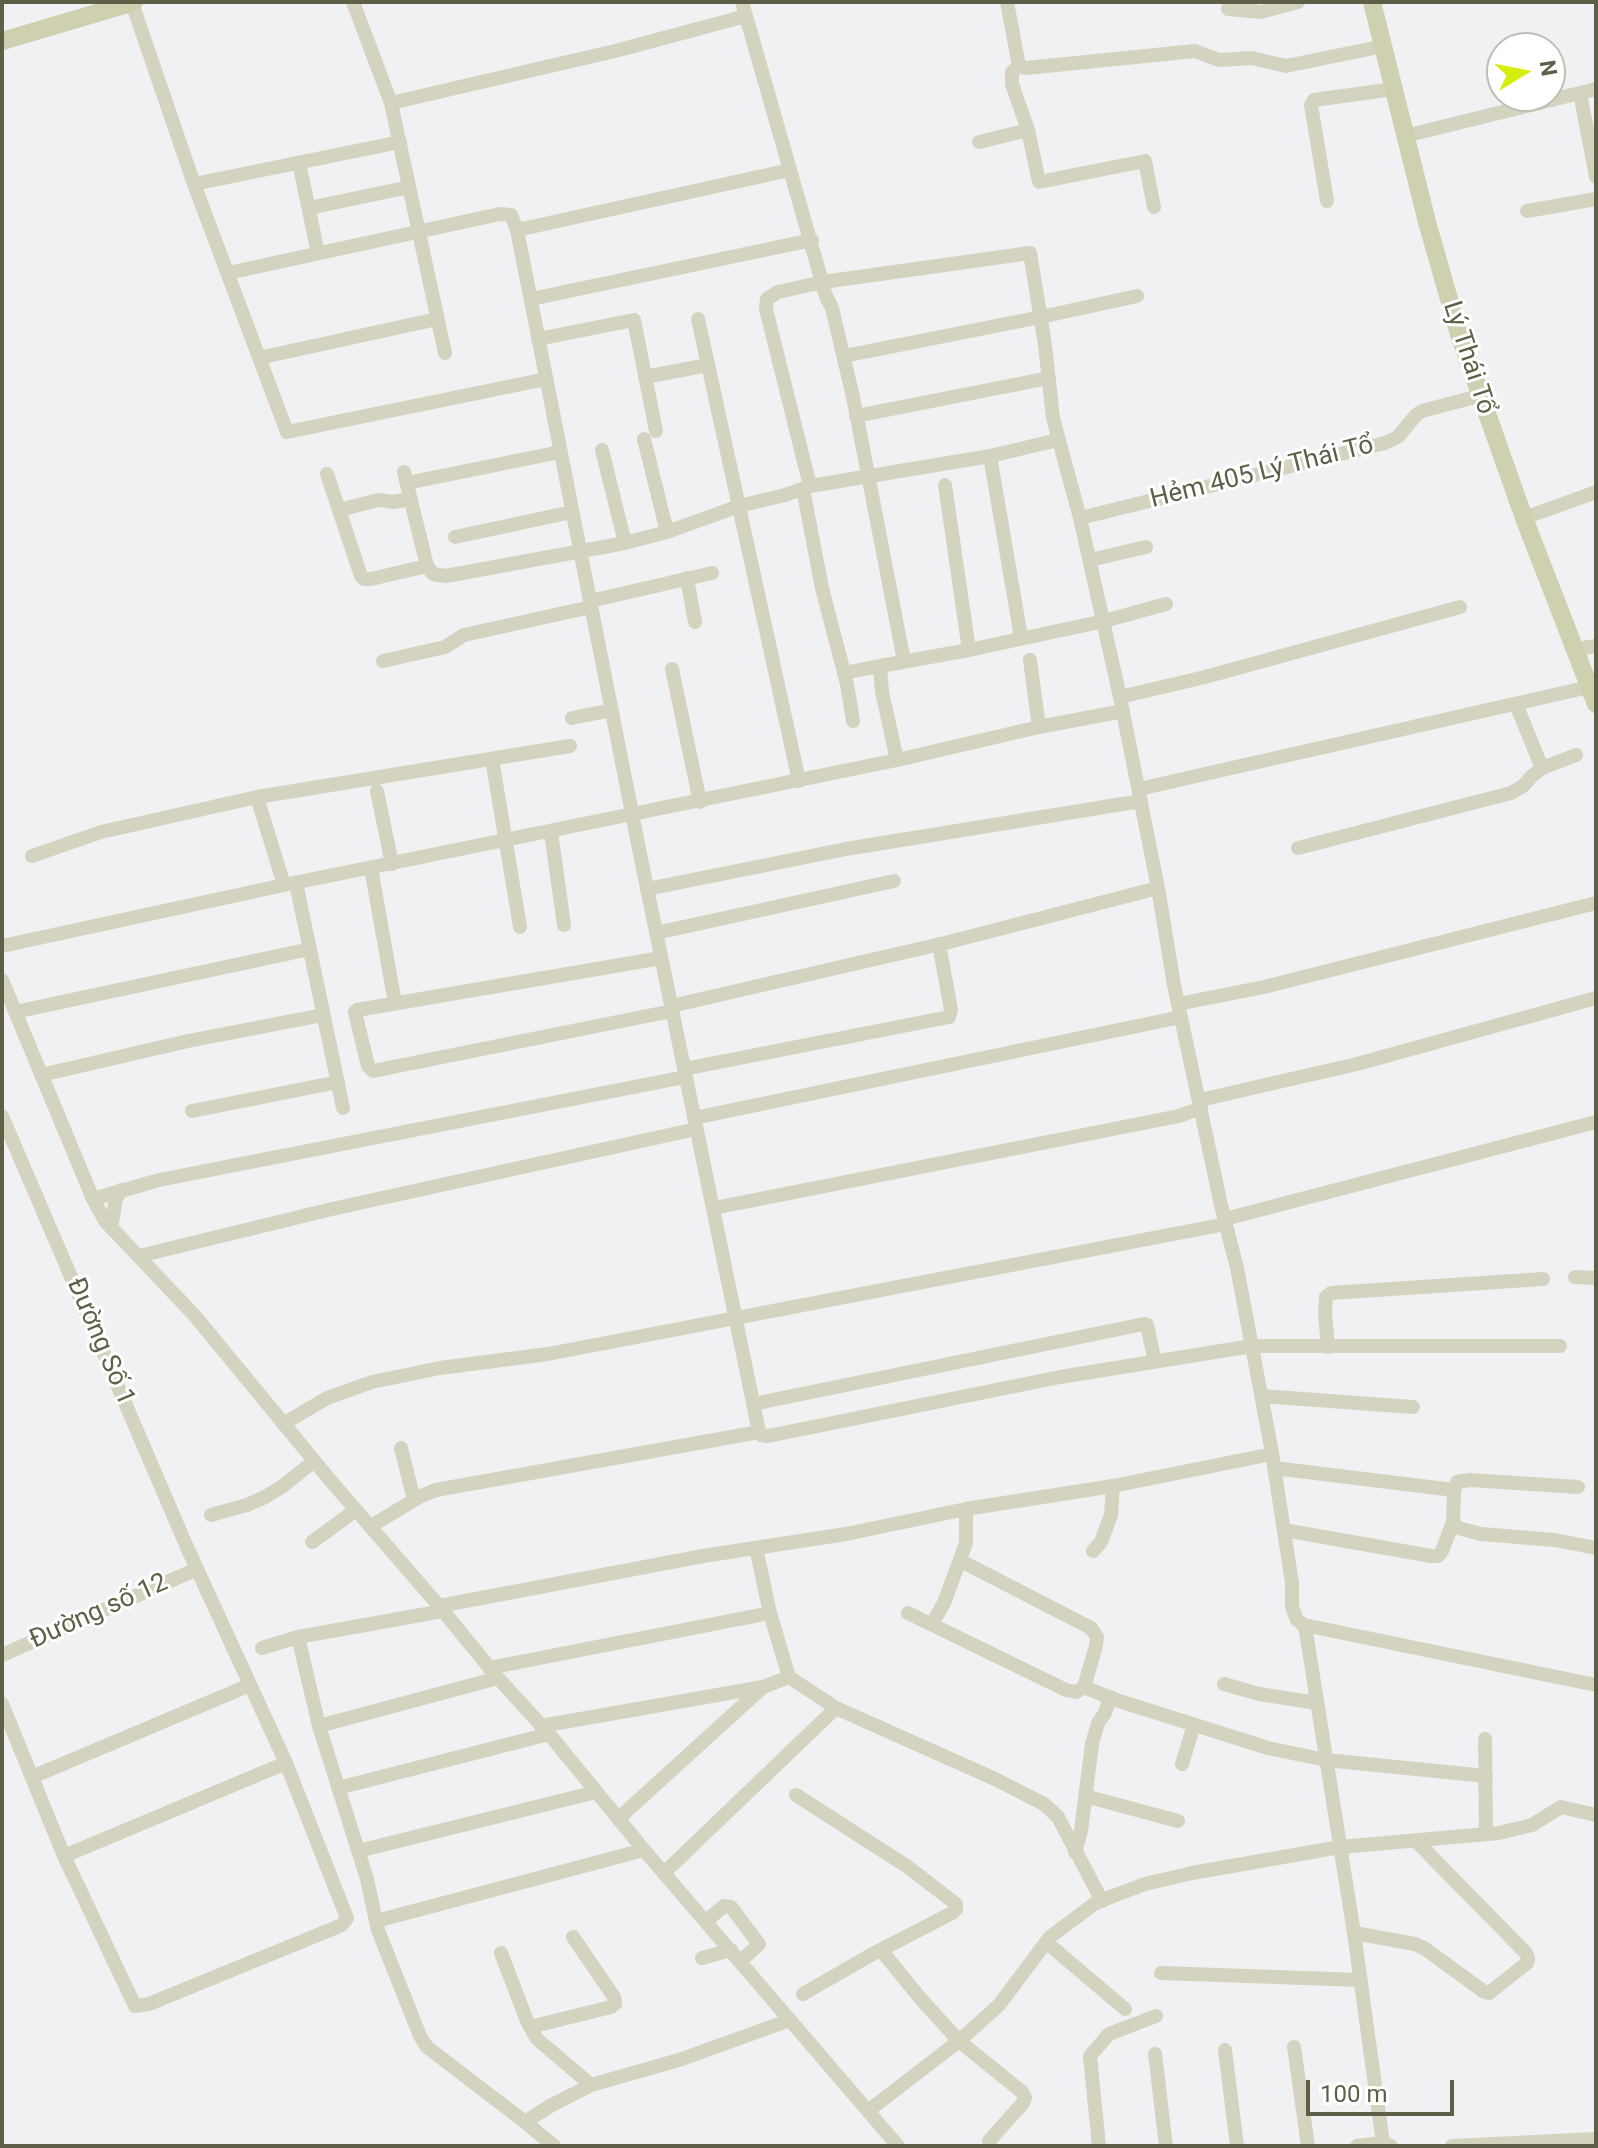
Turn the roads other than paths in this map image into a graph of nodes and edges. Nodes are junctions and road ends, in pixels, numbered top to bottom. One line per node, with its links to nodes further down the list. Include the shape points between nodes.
1 (133, 2): 8 (main road); 22 (street)
2 (353, 2): 14 (street)
3 (1007, 2): 10 (street)
4 (1298, 2): 7 (street, via 1261,12)
5 (1372, 2): 9 (main road, Lý Thái Tổ)
6 (744, 9): 14 (street, via 615,51); 20 (street)
7 (1228, 9)
8 (2, 41)
9 (1384, 46): 10 (street, via 1286,66 1252,58 1219,60 1195,51); 11 (main road, Lý Thái Tổ)
10 (1019, 66): 15 (street, via 1012,72 1012,84)
11 (1394, 89): 16 (main road, Lý Thái Tổ); 25 (street, via 1314,100 1311,105)
12 (1596, 89): 13 (street)
13 (1580, 93): 16 (street); 21 (street)
14 (391, 103): 17 (street)
15 (1028, 130): 18 (street); 26 (street, via 1039,182 1145,161)
16 (1405, 136): 48 (main road, Lý Thái Tổ)
17 (400, 142): 19 (street); 23 (street)
18 (979, 142)
19 (299, 163): 22 (street); 27 (street)
20 (790, 170): 29 (street); 31 (street)
21 (1596, 177)
22 (194, 184): 33 (street)
23 (409, 187): 27 (street); 30 (street)
24 (1596, 199): 28 (street)
25 (1327, 201)
26 (1154, 207)
27 (309, 208): 32 (street)
28 (1527, 211)
29 (517, 230): 30 (street, via 505,213); 36 (street)
30 (419, 231): 32 (street); 38 (street)
31 (812, 240): 34 (street); 36 (street)
32 (318, 253): 33 (street)
33 (228, 273): 43 (street)
34 (823, 282): 37 (street, via 1030,253); 42 (street); 57 (street, via 778,292 767,299 766,309)
35 (1137, 296): 37 (street)
36 (531, 299): 40 (street)
37 (1041, 317): 42 (street); 46 (street)
38 (437, 319): 41 (street); 43 (street)
39 (698, 319): 44 (street)
40 (538, 339): 45 (street, via 634,320); 47 (street)
41 (445, 353)
42 (844, 356): 49 (street)
43 (259, 358): 47 (street, via 287,432)
44 (708, 365): 45 (street); 60 (street)
45 (645, 377): 65 (street)
46 (1049, 378): 49 (street); 50 (street)
47 (546, 379): 52 (street)
48 (1479, 396): 63 (street, Hẻm 405 Lý Thái Tổ, via 1422,411 1385,443); 64 (main road, Lý Thái Tổ)
49 (856, 416): 55 (street)
50 (1058, 440): 53 (street); 63 (street)
51 (602, 450): 67 (street)
52 (560, 452): 59 (street, via 405,477); 62 (street)
53 (990, 456): 55 (street); 79 (street)
54 (327, 474): 61 (street)
55 (868, 477): 57 (street); 85 (street)
56 (945, 485): 82 (street)
57 (807, 488): 60 (street); 88 (street, via 822,588)
58 (1596, 492): 64 (street)
59 (411, 499): 61 (street); 71 (street)
60 (739, 506): 65 (street); 101 (street)
61 (339, 510): 71 (street, via 364,579)
62 (572, 512): 66 (street); 69 (street)
63 (1080, 518): 70 (street)
64 (1524, 518): 81 (main road, Lý Thái Tổ)
65 (667, 532): 67 (street)
66 (455, 537)
67 (625, 543): 69 (street)
68 (1146, 547): 70 (street)
69 (580, 551): 71 (street, via 446,576 433,574); 74 (street)
70 (1090, 560): 77 (street)
71 (427, 566)
72 (712, 573): 73 (street)
73 (687, 578): 74 (street); 78 (street)
74 (590, 604): 84 (street); 92 (street)
75 (1166, 604): 77 (street)
76 (1460, 607): 90 (street)
77 (1104, 621): 79 (street); 90 (street)
78 (695, 622)
79 (1021, 637): 82 (street)
80 (1596, 646): 81 (street)
81 (1575, 649): 89 (main road, Lý Thái Tổ)
82 (969, 650): 85 (street)
83 (1030, 660): 95 (street)
84 (383, 661)
85 (904, 661): 86 (street)
86 (880, 666): 88 (street); 99 (street)
87 (672, 669): 105 (street)
88 (844, 673): 94 (street)
89 (1593, 696): 91 (street)
90 (1122, 704): 95 (street); 103 (street)
91 (1516, 704): 100 (street); 103 (street)
92 (612, 710): 93 (street); 106 (street)
93 (572, 718)
94 (853, 721)
95 (1039, 727): 99 (street)
96 (570, 746): 98 (street)
97 (1576, 755): 100 (street)
98 (492, 759): 104 (street); 108 (street)
99 (897, 760): 101 (street)
100 (1542, 768): 109 (street, via 1511,793)
101 (799, 781): 105 (street)
102 (377, 791): 111 (street)
103 (1140, 795): 115 (street); 116 (street)
104 (257, 797): 110 (street, via 101,832); 114 (street)
105 (700, 802): 106 (street)
106 (633, 816): 107 (street); 116 (street)
107 (551, 832): 108 (street); 118 (street)
108 (506, 841): 111 (street); 119 (street)
109 (1298, 848)
110 (32, 856)
111 (392, 864): 112 (street)
112 (371, 868): 114 (street); 127 (street)
113 (894, 881): 120 (street)
114 (290, 884): 122 (street); 123 (street)
115 (1158, 888): 121 (street); 129 (street)
116 (647, 889): 120 (street)
117 (1596, 903): 129 (street)
118 (564, 925)
119 (520, 927)
120 (656, 933): 124 (street)
121 (939, 944): 128 (street); 132 (street, via 949,1017)
122 (2, 946)
123 (310, 949): 130 (street); 131 (street)
124 (661, 958): 127 (street); 128 (street)
125 (2, 980): 130 (street)
126 (1596, 998): 135 (street)
127 (395, 1003): 128 (street, via 355,1012 372,1071)
128 (671, 1009): 132 (street)
129 (1180, 1010): 135 (street); 140 (street)
130 (15, 1012): 133 (street)
131 (323, 1015): 133 (street); 134 (street)
132 (684, 1073): 140 (street); 141 (street)
133 (41, 1075): 142 (street)
134 (338, 1082): 136 (street); 137 (street)
135 (1200, 1104): 143 (street, via 1179,1116); 144 (street)
136 (343, 1108)
137 (192, 1111)
138 (2, 1116): 178 (street, Đường Số 1)
139 (1596, 1122): 144 (street)
140 (695, 1123): 143 (street); 146 (street)
141 (121, 1190): 142 (street); 145 (street)
142 (93, 1199): 145 (street)
143 (714, 1208): 150 (street)
144 (1226, 1222): 150 (street); 151 (street)
145 (111, 1228): 146 (street)
146 (139, 1256): 158 (street)
147 (1575, 1277): 148 (street)
148 (1596, 1278)
149 (1543, 1279): 153 (street, via 1331,1293 1325,1314)
150 (735, 1317): 156 (street); 158 (street, via 372,1382 327,1398)
151 (1252, 1346): 153 (street); 154 (street); 155 (street)
152 (1560, 1346): 153 (street)
153 (1328, 1347)
154 (1155, 1362): 156 (street, via 1144,1324); 159 (street, via 768,1436)
155 (1261, 1396): 157 (street); 162 (street)
156 (753, 1404): 159 (street)
157 (1413, 1407)
158 (283, 1424): 161 (street)
159 (759, 1432): 166 (street, via 436,1490)
160 (401, 1448): 166 (street)
161 (314, 1461): 168 (street); 169 (street, via 265,1497)
162 (1273, 1461): 163 (street); 165 (street); 172 (street)
163 (1113, 1486): 167 (street); 176 (street, via 1111,1515)
164 (1578, 1487): 165 (street, via 1470,1480 1457,1482)
165 (1454, 1490): 170 (street)
166 (414, 1500): 171 (street)
167 (966, 1509): 174 (street); 177 (street)
168 (356, 1510): 171 (street); 173 (street)
169 (211, 1515)
170 (1453, 1522): 172 (street, via 1438,1556); 175 (street, via 1481,1534)
171 (371, 1526): 179 (street)
172 (1284, 1530): 183 (street, via 1292,1607)
173 (312, 1542)
174 (756, 1548): 179 (street); 180 (street)
175 (1596, 1548)
176 (1093, 1551)
177 (961, 1561): 182 (street); 193 (street, via 1091,1628 1096,1646)
178 (197, 1569): 186 (street, Đường số 12); 190 (street, Đường Số 1)
179 (441, 1609): 184 (street); 187 (street)
180 (770, 1613): 187 (street); 188 (street)
181 (908, 1613): 182 (street)
182 (932, 1624): 193 (street, via 1066,1690)
183 (1304, 1625): 191 (street); 195 (street)
184 (298, 1637): 185 (street); 199 (street)
185 (262, 1648)
186 (2, 1655)
187 (494, 1673): 199 (street); 200 (street)
188 (789, 1677): 192 (street); 197 (street)
189 (1224, 1684): 195 (street)
190 (250, 1685): 203 (street, Đường Số 1); 206 (street)
191 (1596, 1685)
192 (763, 1687): 200 (street); 212 (street)
193 (1084, 1687): 194 (street)
194 (1110, 1697): 198 (street); 210 (street, via 1092,1744)
195 (1317, 1703): 202 (street)
196 (2, 1704): 206 (street)
197 (836, 1708): 219 (street, via 1044,1804 1058,1817); 221 (street)
198 (1194, 1725): 202 (street); 204 (street)
199 (319, 1726): 207 (street)
200 (545, 1730): 207 (street); 208 (street)
201 (1485, 1739): 205 (street)
202 (1326, 1760): 205 (street); 216 (street)
203 (286, 1763): 220 (street); 220 (street, Đường Số 1, via 345,1912 342,1925 135,2006)
204 (1182, 1764)
205 (1486, 1776): 214 (street)
206 (32, 1777): 220 (street)
207 (338, 1788): 218 (street)
208 (596, 1792): 212 (street); 218 (street)
209 (796, 1795): 230 (street, via 956,1904 952,1913)
210 (1085, 1796): 213 (street); 219 (street)
211 (1596, 1815): 214 (street, via 1561,1807 1532,1825)
212 (619, 1818): 217 (street)
213 (1178, 1821)
214 (1486, 1834): 215 (street)
215 (1416, 1841): 216 (street); 226 (street, via 1526,1953 1527,1963 1489,1993 1415,1944)
216 (1340, 1847): 222 (street, via 1192,1873); 226 (street)
217 (644, 1850): 221 (street); 223 (street)
218 (358, 1851): 223 (street)
219 (1075, 1852): 222 (street)
220 (64, 1856)
221 (665, 1872): 224 (street)
222 (1102, 1901): 228 (street)
223 (376, 1921): 246 (street, via 427,2047)
224 (706, 1921): 225 (street, via 727,1905); 229 (street)
225 (742, 1922): 229 (street); 229 (street, via 759,1944)
226 (1354, 1933): 234 (street)
227 (573, 1937): 239 (street, via 615,2004)
228 (1046, 1942): 236 (street); 240 (street, via 999,2005)
229 (731, 1950): 232 (street); 238 (street)
230 (881, 1950): 235 (street); 240 (street)
231 (501, 1953): 239 (street)
232 (702, 1958)
233 (1161, 1973): 234 (street)
234 (1361, 1980): 249 (street)
235 (803, 1994)
236 (1125, 2009)
237 (1156, 2016): 252 (street, via 1109,2034 1090,2056)
238 (790, 2020): 244 (street); 245 (street)
239 (530, 2027): 244 (street)
240 (959, 2041): 245 (street); 248 (street, via 1025,2098)
241 (1294, 2047): 255 (street)
242 (1225, 2050): 254 (street)
243 (1155, 2054): 253 (street)
244 (591, 2085): 246 (street)
245 (868, 2111): 251 (street)
246 (525, 2122): 250 (street)
247 (1596, 2139): 257 (street)
248 (989, 2141)
249 (1387, 2145): 256 (street)
250 (554, 2146)
251 (898, 2146)
252 (1099, 2146)
253 (1166, 2146)
254 (1237, 2146)
255 (1308, 2146)
256 (1357, 2146)
257 (1452, 2146)

